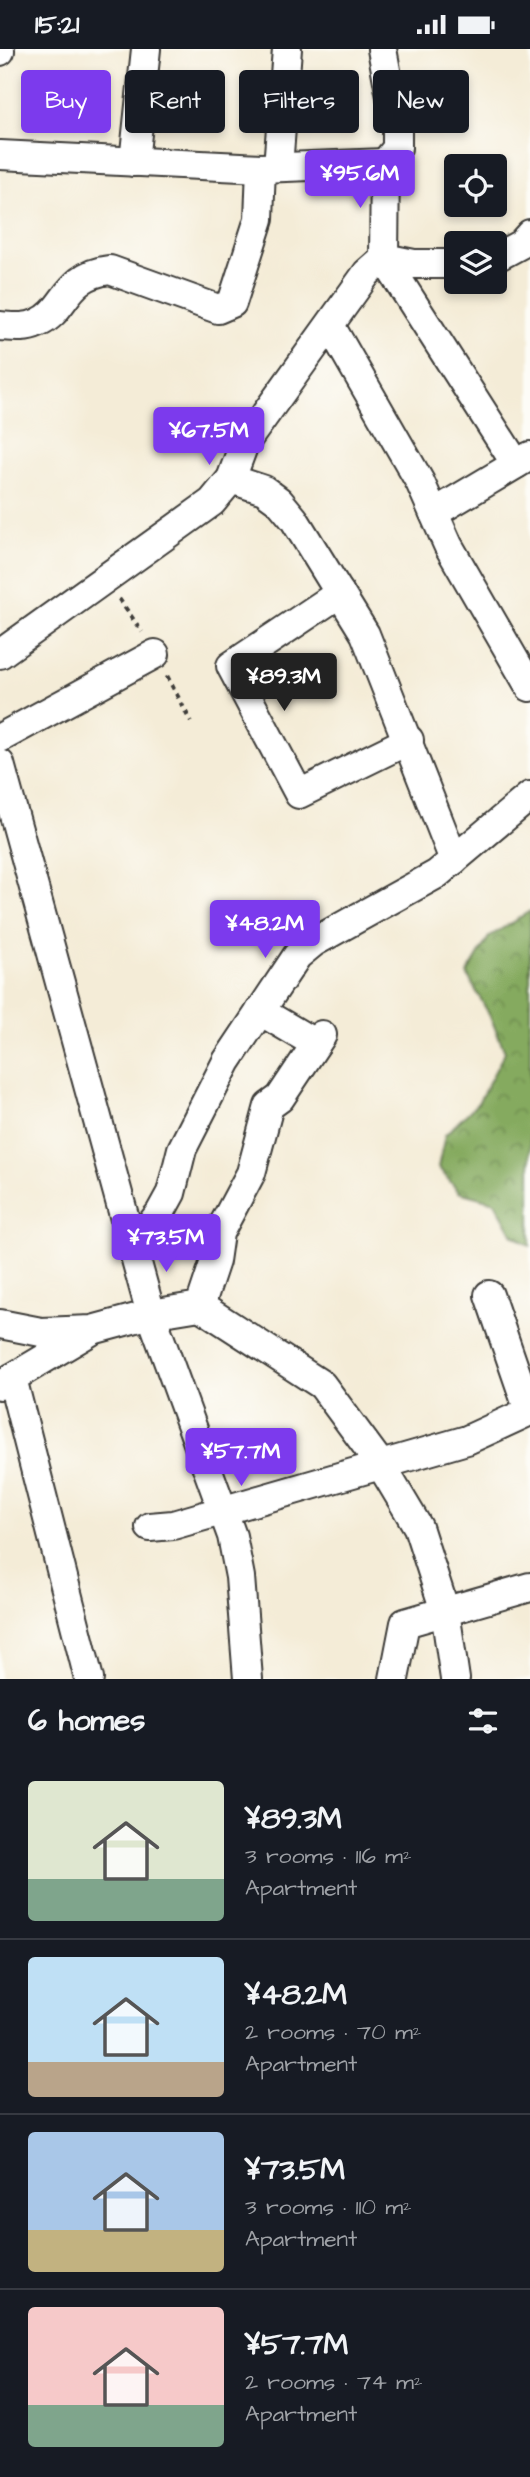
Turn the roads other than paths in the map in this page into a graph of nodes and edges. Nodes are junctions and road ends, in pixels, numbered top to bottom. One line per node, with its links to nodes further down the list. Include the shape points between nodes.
1 (146, 49): 5 (street)
2 (287, 49): 7 (street)
3 (383, 49): 6 (street, via 397,129 397,148)
4 (0, 155): 5 (street)
5 (134, 162): 7 (street)
6 (385, 163): 7 (street); 10 (street)
7 (270, 167): 12 (street, via 260,219 232,303 218,309 110,269 93,271 81,279 41,322 25,328)
8 (530, 234): 9 (street)
9 (507, 252)
10 (384, 258): 11 (street); 13 (street, via 367,273); 14 (street)
11 (444, 264)
12 (0, 326)
13 (331, 327): 15 (street, via 244,444); 16 (street)
14 (523, 460): 16 (street)
15 (231, 479): 17 (street, via 264,490 279,501); 18 (street, via 212,502)
16 (434, 513): 20 (street)
17 (340, 593): 22 (street, via 365,634); 22 (street, via 231,666 299,794)
18 (0, 654)
19 (155, 654): 21 (street)
20 (530, 687)
21 (0, 738)
22 (409, 740): 25 (street)
23 (0, 764): 27 (street)
24 (530, 796): 25 (street)
25 (454, 860): 26 (street, via 305,948)
26 (260, 1011): 27 (street, via 192,1125 171,1193); 29 (street, via 319,1039 280,1098 269,1106 251,1173 219,1233)
27 (133, 1247): 30 (street)
28 (489, 1295): 34 (street)
29 (200, 1306): 30 (street); 35 (street, via 322,1385)
30 (151, 1314): 32 (street); 36 (street)
31 (0, 1324): 32 (street, via 40,1332)
32 (92, 1330): 33 (street)
33 (6, 1382): 40 (street)
34 (530, 1411): 35 (street, via 467,1440)
35 (381, 1465): 36 (street); 39 (street, via 418,1527)
36 (222, 1509): 37 (street, via 173,1525); 41 (street, via 240,1577)
37 (150, 1527)
38 (530, 1587): 39 (street)
39 (445, 1611): 42 (street, via 405,1623); 43 (street)
40 (89, 1679)
41 (248, 1679)
42 (394, 1679)
43 (456, 1679)

